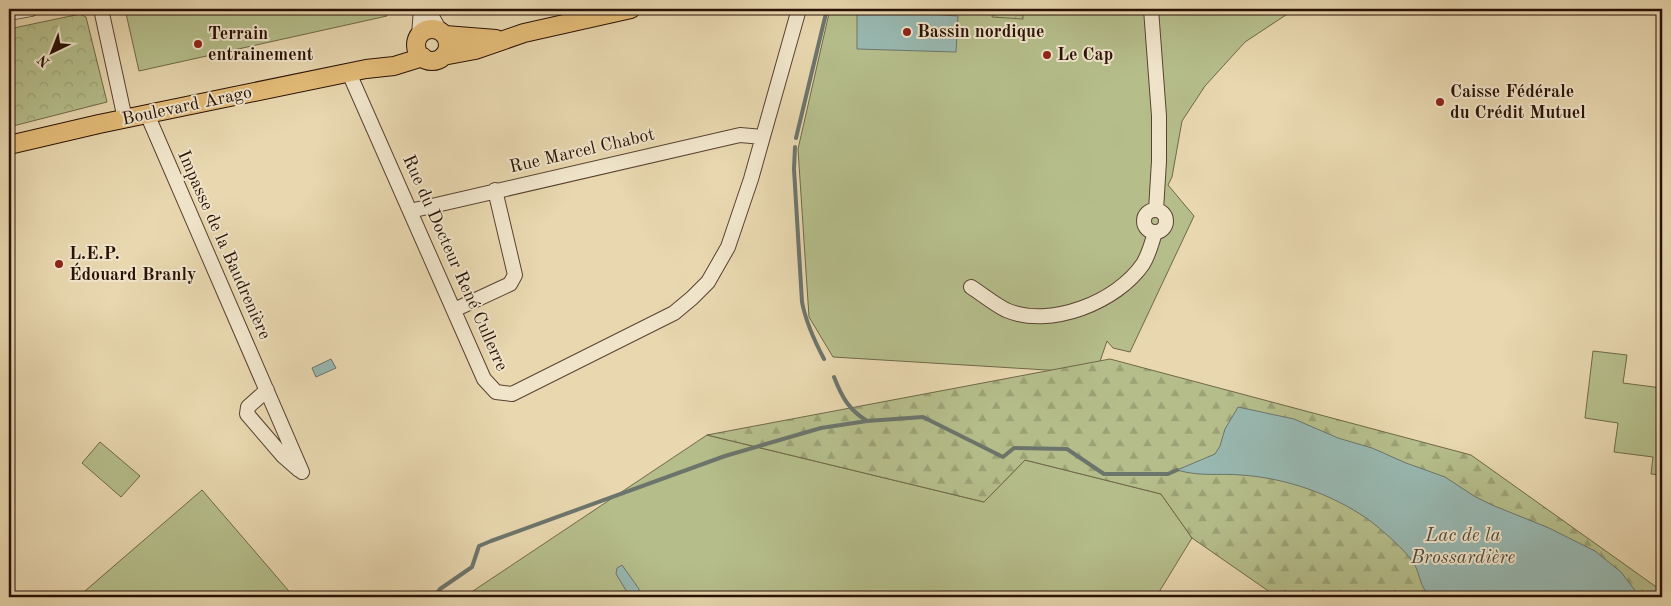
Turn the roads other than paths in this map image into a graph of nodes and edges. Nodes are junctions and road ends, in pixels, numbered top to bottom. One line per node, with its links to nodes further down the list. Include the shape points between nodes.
1 (31, 9): 8 (street)
2 (101, 9): 15 (street)
3 (420, 9): 11 (street)
4 (428, 9): 9 (street)
5 (631, 9): 10 (main road)
6 (799, 9): 16 (street, Rue du Docteur René Cullerre)
7 (1152, 9): 20 (street, via 1159,161 1156,210 1147,213 1144,220 1148,230 1156,232 1142,265 1113,292 1088,307 1056,315 1029,315 1006,310)
8 (9, 13)
9 (443, 33): 10 (main road); 11 (main road, via 425,30); 12 (main road, via 448,44)
10 (502, 40): 12 (main road, via 475,50)
11 (420, 45): 12 (main road, via 431,60); 13 (main road, Boulevard Arago, via 394,66)
12 (443, 56)
13 (348, 72): 14 (main road, Boulevard Arago); 19 (street, Rue du Docteur René Cullerre)
14 (147, 114): 15 (main road, Boulevard Arago); 22 (street, Impasse de la Baudrenière)
15 (125, 119): 17 (main road, Boulevard Arago)
16 (763, 137): 18 (street, Rue Marcel Chabot, via 740,135); 21 (street, Rue du Docteur René Cullerre, via 728,247 719,265 708,282 674,312 512,394 496,392 484,379)
17 (9, 145)
18 (496, 190): 19 (street, Rue Marcel Chabot); 21 (street, Rue Marcel Chabot, via 515,275 510,284)
19 (410, 211): 21 (street, Rue du Docteur René Cullerre)
20 (970, 287)
21 (454, 310)
22 (267, 390): 22 (street, Impasse de la Baudrenière, via 298,463 302,472 283,456 247,414 248,407)

